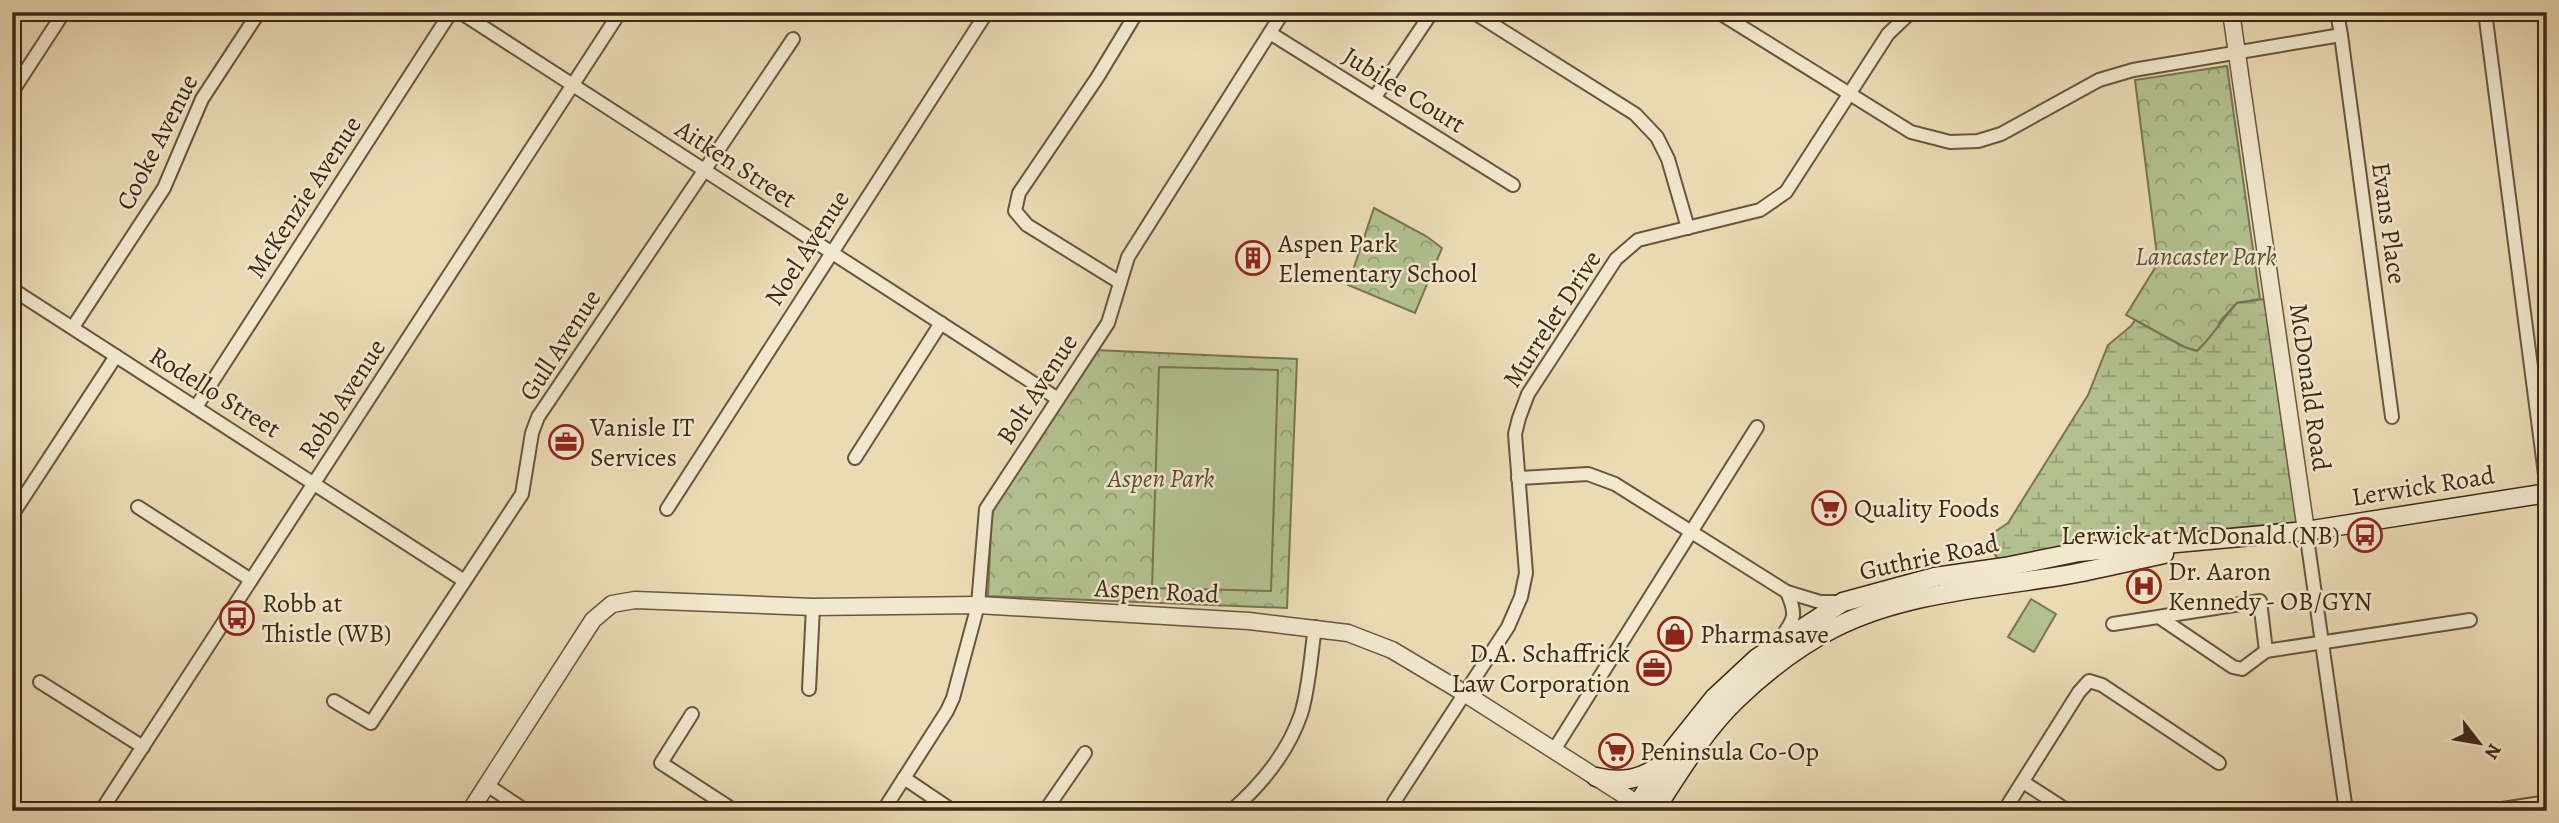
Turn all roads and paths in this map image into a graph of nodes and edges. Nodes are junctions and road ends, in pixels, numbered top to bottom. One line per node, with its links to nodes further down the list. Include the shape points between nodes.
1 (64, 12): 21 (street)
2 (258, 12): 31 (street, Cooke Avenue, via 202,99 164,188)
3 (451, 12): 34 (street, McKenzie Avenue)
4 (460, 12): 20 (street, Aitken Street)
5 (620, 12): 20 (street, Robb Avenue)
6 (986, 12): 27 (street, Noel Avenue)
7 (1137, 12): 28 (street, via 1019,193 1015,211 1027,225)
8 (1283, 12): 16 (street, Bolt Avenue)
9 (1432, 12): 23 (street)
10 (1473, 12): 26 (street, via 1635,114 1657,137 1668,159)
11 (1718, 12): 22 (street)
12 (1911, 12): 22 (street, Murrelet Drive, via 1888,34)
13 (2231, 12): 19 (street, McDonald Road)
14 (2337, 12): 17 (street, Evans Place)
15 (2484, 12): 40 (street)
16 (1270, 33): 23 (street, Jubilee Court); 28 (street, Bolt Avenue, via 1128,257)
17 (2341, 35): 19 (street); 35 (street, Evans Place)
18 (793, 38): 24 (street, Gull Avenue)
19 (2237, 53): 22 (street, via 2099,80 2001,134 1978,141 1950,142 1911,132); 46 (street, McDonald Road)
20 (573, 86): 24 (street, Aitken Street); 39 (street, Robb Avenue)
21 (12, 92)
22 (1849, 94): 26 (street, Murrelet Drive, via 1786,192 1760,210)
23 (1375, 97): 25 (street, Jubilee Court)
24 (704, 170): 27 (street, Aitken Street); 49 (street, Gull Avenue, via 538,417 522,494)
25 (1513, 185)
26 (1688, 228): 38 (street, Murrelet Drive, via 1638,240 1616,259 1601,281 1528,394 1515,434)
27 (832, 253): 30 (street, Aitken Street); 43 (street, Noel Avenue)
28 (1119, 282): 33 (street, Bolt Avenue, via 1108,323)
29 (12, 289): 31 (street, Rodello Street)
30 (941, 323): 33 (street, Aitken Street); 37 (street)
31 (74, 327): 32 (street, Rodello Street)
32 (116, 356): 34 (street, Rodello Street); 44 (street)
33 (1058, 399): 52 (street, Bolt Avenue, via 986,509)
34 (196, 407): 39 (street, Rodello Street)
35 (2392, 417)
36 (1757, 427): 45 (street)
37 (855, 458)
38 (1518, 478): 45 (street, via 1588,474 1615,484); 63 (street, Murrelet Drive, via 1526,573 1521,597 1508,627)
39 (314, 482): 48 (street, Robb Avenue); 49 (street, Rodello Street)
40 (2546, 482)
41 (2547, 493): 46 (main road, Lerwick Road)
42 (138, 508): 48 (street)
43 (667, 509)
44 (12, 515)
45 (1692, 531): 50 (street); 67 (street)
46 (2306, 531): 47 (main road, Guthrie Road); 58 (street, McDonald Road)
47 (2239, 537): 51 (main road, Guthrie Road, via 2079,552 1936,577); 76 (main road, Guthrie Road, via 2068,574 1953,592 1889,607 1834,628 1776,666 1735,701)
48 (251, 580): 66 (street, Robb Avenue)
49 (463, 580): 64 (street, Gull Avenue, via 370,723)
50 (1787, 592): 51 (street, via 1820,602); 59 (street, via 1794,616)
51 (1843, 602): 59 (main road, Guthrie Road)
52 (978, 605): 53 (street, Aspen Road); 57 (street, Aspen Road); 72 (street, Bolt Avenue, via 950,704)
53 (813, 607): 62 (street); 74 (street, Aspen Road, via 635,600 612,604 593,620)
54 (2160, 617): 56 (street); 60 (street, via 2233,667 2249,666); 60 (street, via 2260,601)
55 (2470, 621): 58 (street)
56 (2113, 624)
57 (1315, 627): 63 (street, Aspen Road, via 1348,633 1392,650); 84 (street, via 1301,713 1254,792)
58 (2323, 643): 60 (street); 88 (street, McDonald Road)
59 (1776, 645): 69 (main road, Guthrie Road, via 1714,698)
60 (2266, 651)
61 (40, 682): 66 (street)
62 (809, 689)
63 (1464, 693): 67 (street, Aspen Road); 85 (street, Murrelet Drive)
64 (334, 701)
65 (692, 714): 80 (street, via 661,763)
66 (143, 747): 77 (street, Robb Avenue)
67 (1554, 750): 71 (street, Aspen Road)
68 (1085, 753): 83 (street)
69 (1666, 761): 71 (main road, via 1636,779); 76 (main road, Guthrie Road)
70 (2219, 763): 73 (street, via 2102,685 2089,681)
71 (1596, 777): 76 (street, Aspen Road)
72 (904, 778): 81 (street, Bolt Avenue); 82 (street)
73 (2023, 782): 86 (street); 87 (street)
74 (487, 785): 78 (street); 79 (street)
75 (2547, 802): 89 (street)
76 (1644, 809)
77 (101, 811)
78 (470, 811)
79 (526, 811)
80 (735, 811)
81 (883, 811)
82 (953, 811)
83 (1045, 811)
84 (1231, 811)
85 (1391, 811)
86 (2004, 811)
87 (2068, 811)
88 (2346, 811)
89 (2489, 811)

